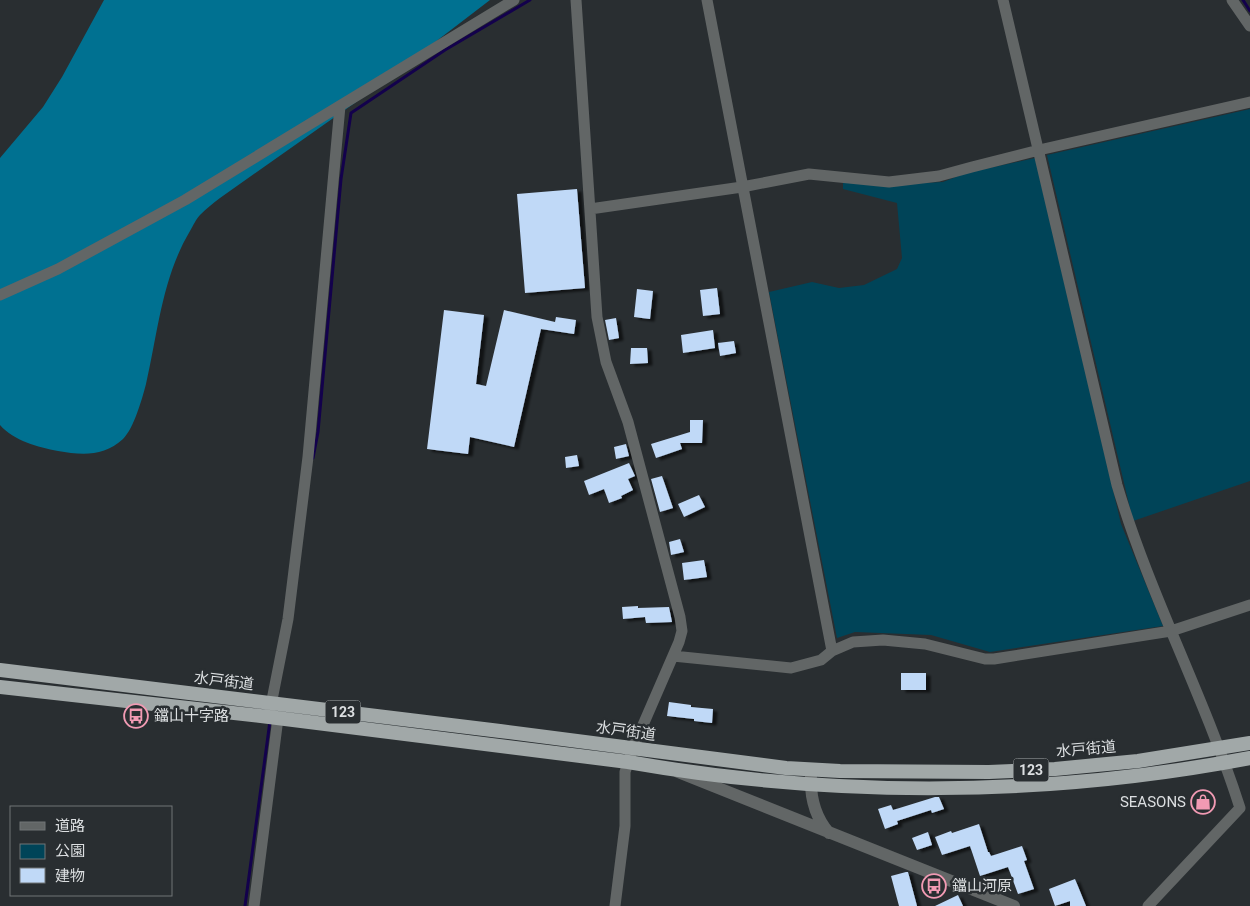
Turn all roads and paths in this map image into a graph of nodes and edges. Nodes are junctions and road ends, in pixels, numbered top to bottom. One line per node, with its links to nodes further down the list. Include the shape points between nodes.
1 (514, 0): 8 (street)
2 (576, 0): 11 (street)
3 (707, 0): 10 (street)
4 (1003, 0): 9 (street)
5 (1232, 0): 6 (street)
6 (1250, 26)
7 (1250, 102): 9 (street)
8 (340, 106): 12 (street, via 185,200 58,269); 19 (street, via 308,457)
9 (1039, 150): 10 (street, via 940,176 889,182 809,174); 14 (street, via 1117,485 1130,530)
10 (742, 187): 11 (street); 15 (street)
11 (590, 209): 16 (street, via 597,317 606,362 628,422 680,617 680,642)
12 (0, 295)
13 (1250, 605): 14 (street)
14 (1171, 631): 15 (street, via 994,659 925,644 883,640 852,642); 22 (street)
15 (832, 651): 16 (street, via 821,660 791,668)
16 (672, 656): 21 (street)
17 (0, 670): 19 (highway, 水戸街道 / 123)
18 (0, 686): 19 (highway, 水戸街道 / 123)
19 (273, 713): 21 (highway, 水戸街道 / 123); 24 (highway, 水戸街道 / 123); 30 (street)
20 (1250, 743): 22 (highway, 水戸街道 / 123)
21 (633, 748): 24 (street); 27 (highway, 水戸街道 / 123)
22 (1220, 748): 25 (street); 27 (highway, 水戸街道 / 123, via 1138,761 1054,769 989,772)
23 (1250, 758): 25 (highway, 水戸街道 / 123)
24 (628, 762): 26 (highway, 水戸街道 / 123); 31 (street)
25 (1226, 762): 28 (highway, 水戸街道 / 123, via 1055,784 944,788); 33 (street, via 1240,808)
26 (671, 769): 28 (highway, 水戸街道 / 123); 29 (street)
27 (811, 769): 28 (street)
28 (810, 784): 29 (street, via 816,812)
29 (829, 833): 32 (street)
30 (254, 906)
31 (616, 906)
32 (1014, 906)
33 (1148, 906)

